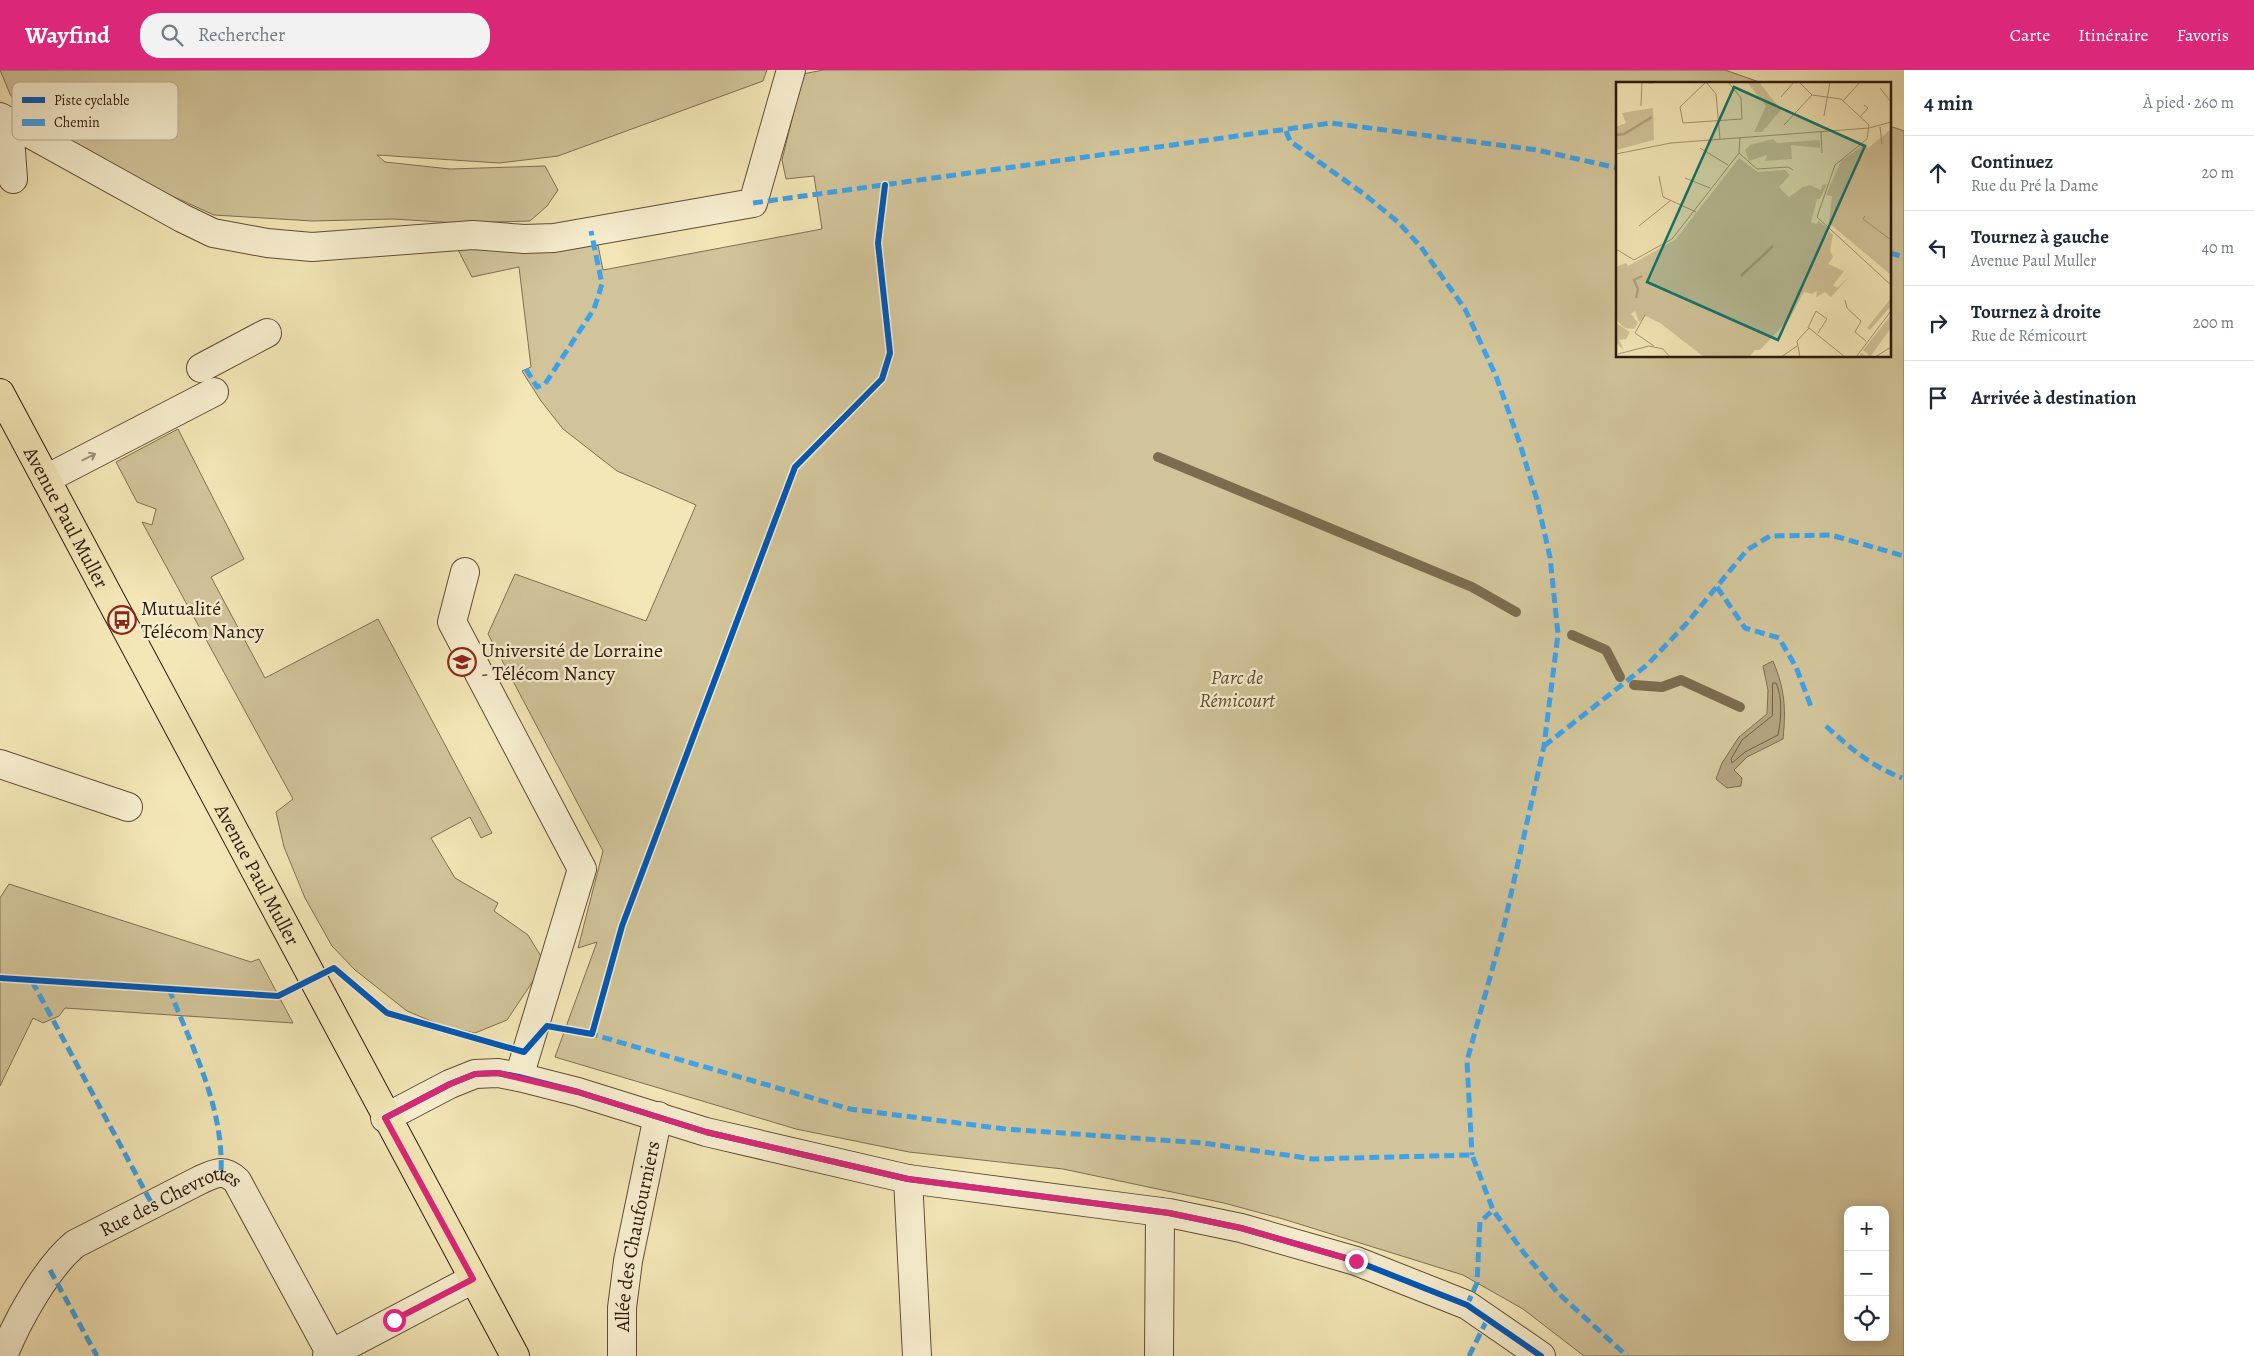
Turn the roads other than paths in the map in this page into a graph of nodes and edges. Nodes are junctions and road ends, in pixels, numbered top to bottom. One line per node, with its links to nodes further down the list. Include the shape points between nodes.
1 (791, 70): 3 (street, via 753,203 554,238 473,235 312,247 267,244 213,233)
2 (5, 120): 4 (street)
3 (41, 140)
4 (13, 179)
5 (267, 333): 6 (street)
6 (200, 368)
7 (214, 392): 9 (street, one-way to 7)
8 (0, 393): 9 (main road, Avenue Paul Muller)
9 (46, 480): 15 (main road, Avenue Paul Muller)
10 (465, 572): 13 (street, via 452,622 582,869)
11 (0, 764): 12 (street)
12 (128, 807)
13 (518, 1076): 14 (street); 15 (street, via 475,1074)
14 (658, 1116): 16 (street, via 706,1132); 22 (street, Allée des Chaufourniers, via 628,1260 622,1308)
15 (385, 1118): 18 (main road, Avenue Paul Muller)
16 (908, 1179): 17 (street); 23 (street)
17 (1160, 1212): 24 (street); 25 (street, via 1241,1228 1356,1261 1467,1305)
18 (473, 1279): 19 (street); 21 (main road, Avenue Paul Muller)
19 (330, 1355): 20 (street, Rue des Chevrottes, via 237,1181 222,1172 75,1244 50,1270)
20 (3, 1356)
21 (515, 1356)
22 (622, 1356)
23 (917, 1356)
24 (1159, 1356)
25 (1541, 1356)

